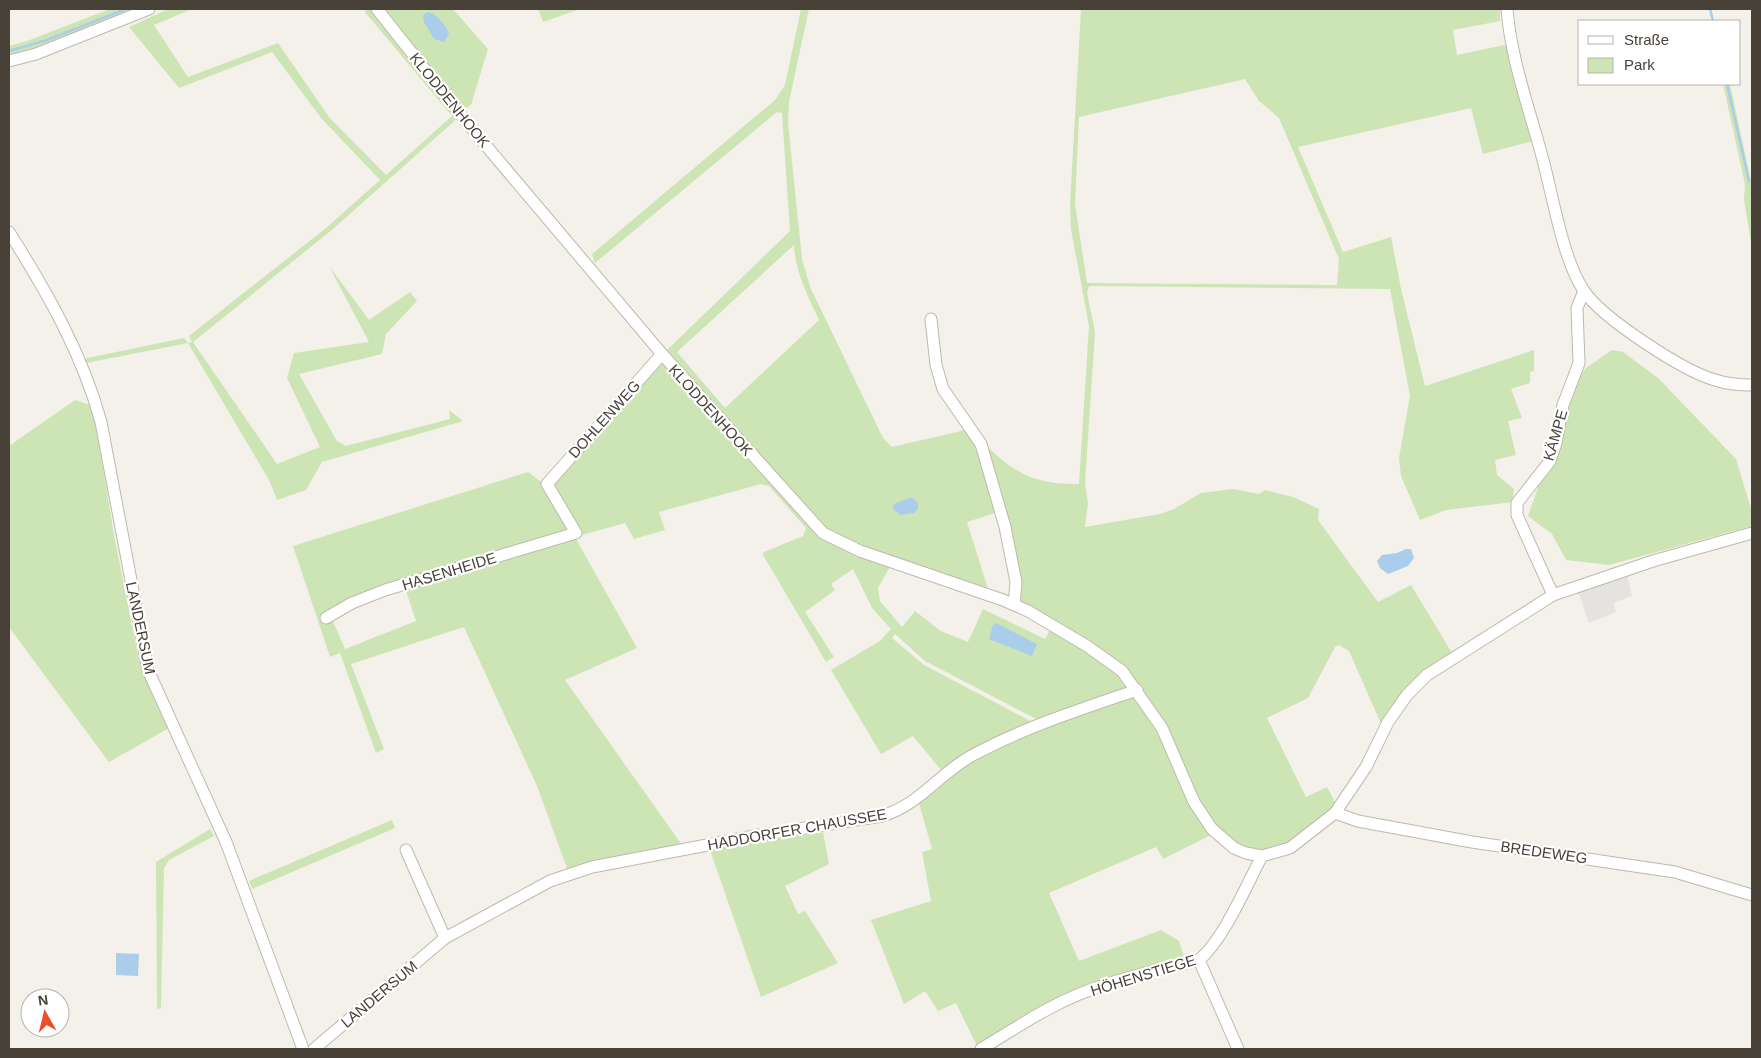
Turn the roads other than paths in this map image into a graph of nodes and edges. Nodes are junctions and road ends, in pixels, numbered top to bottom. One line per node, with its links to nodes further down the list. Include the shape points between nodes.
1 (149, 9): 4 (street, via 36,54)
2 (377, 9): 8 (street, KLODDENHOOK, via 477,135)
3 (1507, 9): 6 (street, via 1513,46 1564,239 1574,272)
4 (9, 61)
5 (9, 232): 22 (street, LANDERSUM, via 58,312 94,395 148,670 226,842)
6 (1584, 291): 9 (street, via 1609,317 1688,368 1713,380); 12 (street, KÄMPE, via 1577,308 1579,363 1563,405 1550,461 1517,503 1517,515)
7 (931, 319): 13 (street, via 936,365 943,389 981,444 1009,545 1016,582)
8 (662, 354): 10 (street, DOHLENWEG, via 546,484); 13 (street, KLODDENHOOK, via 823,533 860,550)
9 (1752, 385)
10 (576, 533): 14 (street, HASENHEIDE, via 385,590)
11 (1752, 533): 12 (street, via 1653,561)
12 (1553, 595): 16 (street, via 1427,675 1407,695 1388,722 1366,766)
13 (1014, 605): 15 (street, KLODDENHOOK, via 1087,646 1122,671)
14 (326, 618)
15 (1136, 690): 18 (street, KLODDENHOOK, via 1162,728 1194,802 1212,829 1234,848); 20 (street, HADDORFER CHAUSSEE, via 1040,724 972,755 899,811 592,867 550,880)
16 (1335, 813): 18 (street, via 1290,848); 19 (street, BREDEWEG, via 1358,821 1472,842 1675,872)
17 (406, 850): 20 (street)
18 (1262, 856): 21 (street, HÖHENSTIEGE, via 1220,932)
19 (1752, 895)
20 (445, 938): 23 (street, LANDERSUM)
21 (1199, 960): 24 (street, HÖHENSTIEGE, via 1133,976 1075,996); 25 (street)
22 (303, 1049)
23 (314, 1049)
24 (981, 1049)
25 (1238, 1049)

